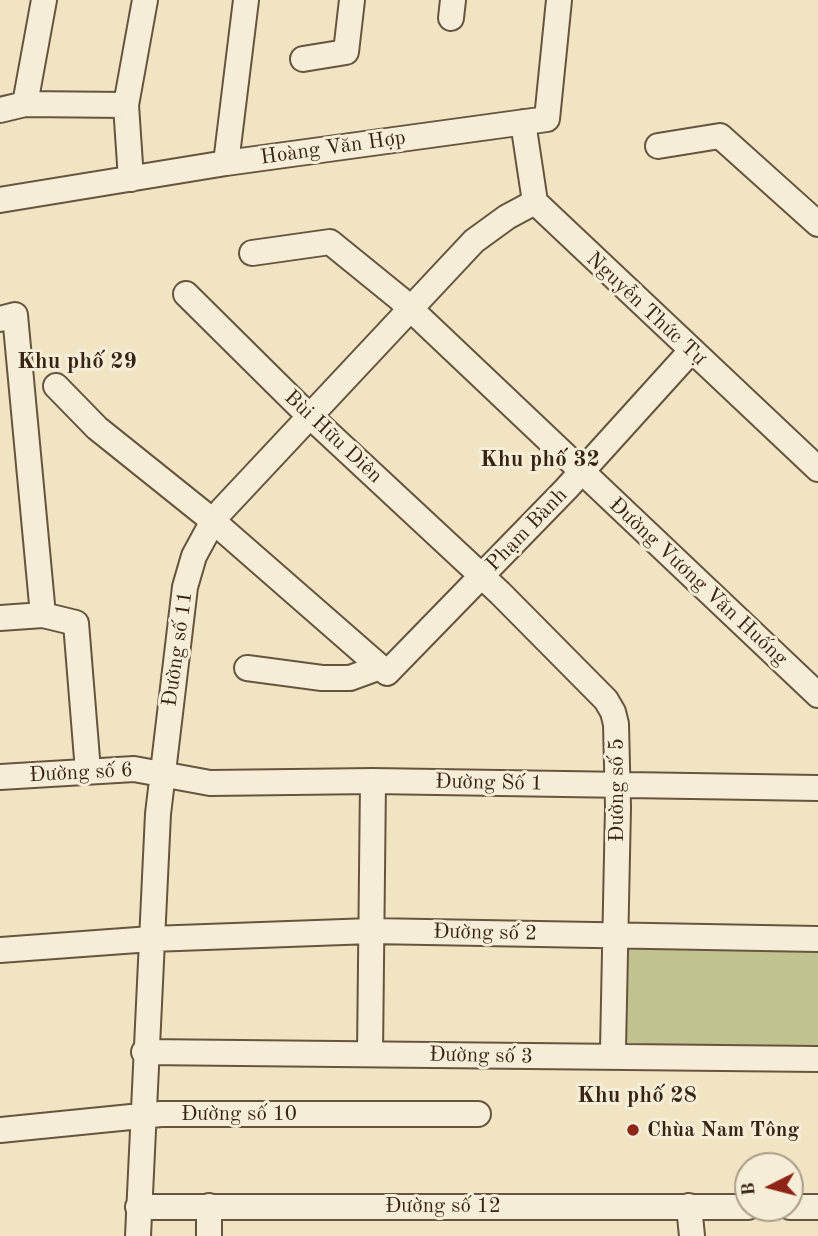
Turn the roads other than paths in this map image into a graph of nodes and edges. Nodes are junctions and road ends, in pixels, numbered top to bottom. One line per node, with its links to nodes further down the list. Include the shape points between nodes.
1 (44, 0): 7 (street)
2 (145, 0): 8 (street)
3 (246, 0): 12 (street)
4 (352, 0): 6 (street, via 346,52)
5 (559, 0): 10 (street, Hoàng Văn Hợp, via 547,119)
6 (303, 59)
7 (25, 104): 8 (street); 9 (street)
8 (126, 105): 13 (street)
9 (0, 110)
10 (523, 122): 12 (street, Hoàng Văn Hợp); 15 (street)
11 (658, 146): 16 (street, via 720,136)
12 (226, 163): 13 (street, Hoàng Văn Hợp)
13 (131, 179): 14 (street, Hoàng Văn Hợp)
14 (0, 200)
15 (535, 202): 19 (street, Đường số 11, via 474,241); 21 (street, Nguyễn Thức Tự)
16 (818, 224)
17 (252, 253): 19 (street, Đường Vương Văn Huống, via 330,242)
18 (186, 294): 23 (street, Bùi Hữu Diên)
19 (410, 308): 23 (street, Đường số 11); 25 (street, Đường Vương Văn Huống)
20 (0, 319): 28 (street, via 15,315)
21 (690, 352): 24 (street, Nguyễn Thức Tự); 25 (street, Phạm Bành)
22 (56, 386): 26 (street, via 97,428)
23 (309, 415): 26 (street, Đường số 11); 27 (street, Bùi Hữu Diên)
24 (818, 469)
25 (582, 472): 27 (street, Phạm Bành); 32 (street, Đường Vương Văn Huống)
26 (212, 520): 31 (street); 34 (street, Đường số 11, via 194,556 186,587)
27 (483, 577): 31 (street, Phạm Bành); 37 (street, Đường số 5, via 606,700 616,724)
28 (43, 615): 29 (street); 33 (street, via 76,623)
29 (0, 618)
30 (247, 668): 31 (street, via 322,678)
31 (384, 670)
32 (818, 695)
33 (88, 771): 34 (street, Đường số 6); 35 (street, Đường số 6)
34 (162, 772): 36 (street, Đường Số 1, via 211,783); 41 (street, Đường số 11)
35 (0, 777)
36 (373, 781): 37 (street, Đường Số 1); 39 (street)
37 (618, 785): 38 (street, Đường Số 1); 40 (street, Đường số 5)
38 (818, 788)
39 (371, 931): 40 (street, Đường số 2); 41 (street, Đường số 2); 45 (street)
40 (616, 935): 42 (street, Đường số 2); 46 (street, Đường số 5, via 613,1049)
41 (151, 939): 43 (street, Đường số 2); 44 (street, Đường số 11)
42 (818, 939)
43 (0, 950)
44 (144, 1052): 45 (street, Đường số 3); 49 (street, Đường số 11)
45 (370, 1054): 46 (street, Đường số 3)
46 (608, 1055): 47 (street, Đường số 3)
47 (818, 1059)
48 (478, 1114): 49 (street, Đường số 10)
49 (141, 1116): 50 (street, Đường số 10); 53 (street, Đường số 11)
50 (0, 1130)
51 (209, 1206): 52 (street, Đường số 12); 53 (street, Đường số 12); 56 (street)
52 (689, 1206): 54 (street, Đường số 12); 57 (street)
53 (138, 1207): 55 (street, Đường số 11)
54 (734, 1207)
55 (138, 1236)
56 (209, 1236)
57 (692, 1236)

